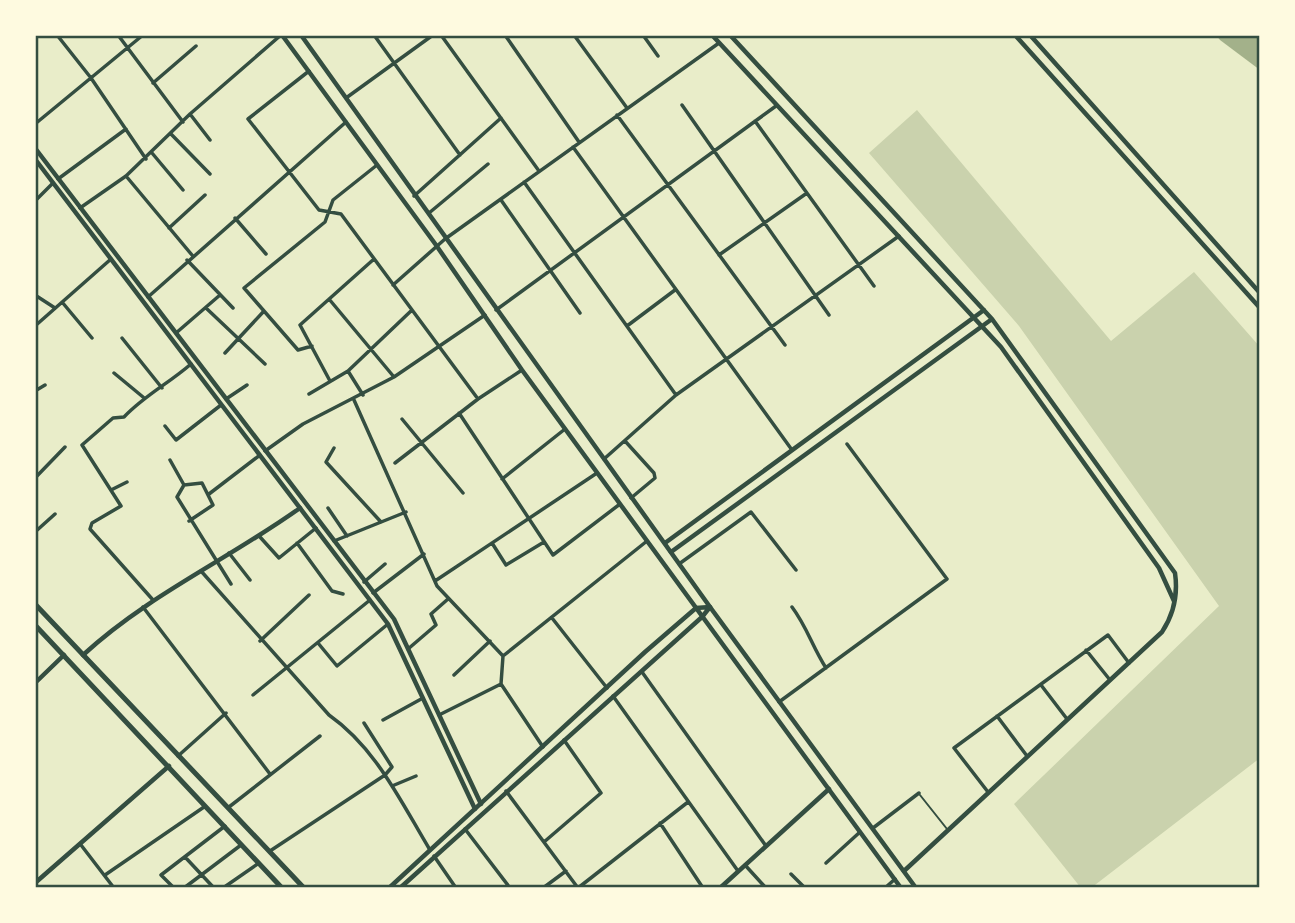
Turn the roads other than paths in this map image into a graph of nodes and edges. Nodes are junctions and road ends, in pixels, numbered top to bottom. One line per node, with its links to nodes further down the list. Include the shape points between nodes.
1 (57, 35): 22 (street)
2 (118, 35): 18 (street)
3 (143, 35): 18 (street)
4 (282, 35): 21 (main road); 28 (street)
5 (302, 35): 24 (main road)
6 (374, 35): 20 (street)
7 (433, 35): 20 (street)
8 (441, 35): 30 (street)
9 (505, 35): 38 (street)
10 (574, 35): 27 (street)
11 (643, 35): 19 (street)
12 (712, 35): 16 (main road)
13 (730, 35): 39 (main road)
14 (1015, 35): 95 (main road)
15 (1030, 35): 85 (main road)
16 (719, 43): 26 (main road); 27 (street)
17 (196, 46): 23 (street)
18 (127, 48): 22 (street); 23 (street)
19 (658, 57)
20 (394, 63): 24 (street); 45 (street)
21 (309, 71): 33 (main road); 51 (street, via 248,119)
22 (91, 78): 34 (street); 35 (street)
23 (153, 83): 32 (street)
24 (346, 98): 60 (main road)
25 (682, 105): 42 (street)
26 (776, 106): 31 (street); 44 (main road)
27 (627, 108): 29 (street)
28 (190, 114): 32 (street); 37 (street)
29 (617, 115): 38 (street); 56 (street)
30 (501, 118): 45 (street); 50 (street)
31 (755, 121): 42 (street); 58 (street)
32 (183, 122): 36 (street)
33 (346, 122): 49 (main road); 51 (street)
34 (35, 124)
35 (126, 129): 47 (street); 54 (street)
36 (170, 134): 43 (street); 52 (street)
37 (210, 140)
38 (579, 142): 40 (street)
39 (829, 145): 44 (main road); 98 (main road)
40 (572, 147): 50 (street); 67 (street)
41 (35, 148): 54 (main road)
42 (713, 151): 56 (street); 68 (street)
43 (152, 153): 47 (street); 57 (street)
44 (819, 153): 70 (main road)
45 (460, 155): 60 (street)
46 (35, 159): 54 (main road)
47 (146, 159): 53 (street)
48 (488, 164): 65 (street)
49 (377, 165): 64 (street, via 333,200); 72 (main road)
50 (539, 171): 55 (street)
51 (290, 172): 64 (street, via 319,210); 66 (street)
52 (210, 174)
53 (126, 176): 63 (street); 69 (street)
54 (56, 181): 62 (street); 63 (main road); 77 (main road)
55 (524, 182): 61 (street); 73 (street)
56 (668, 184): 67 (street); 76 (street)
57 (183, 190)
58 (807, 193): 68 (street); 80 (street)
59 (205, 195): 69 (street)
60 (414, 196): 65 (main road)
61 (501, 199): 71 (street); 81 (street)
62 (35, 201)
63 (80, 208): 89 (main road)
64 (330, 210): 78 (street, via 341,214); 99 (street, via 325,222 244,288)
65 (427, 214): 71 (main road)
66 (235, 218): 74 (street); 75 (street)
67 (622, 218): 73 (street); 84 (street)
68 (764, 224): 76 (street); 88 (street)
69 (169, 228): 75 (street)
70 (899, 236): 80 (street); 103 (main road)
71 (445, 239): 72 (street); 97 (main road)
72 (436, 245): 82 (street); 101 (main road)
73 (575, 253): 81 (street); 106 (street)
74 (266, 254)
75 (192, 255): 79 (street)
76 (719, 255): 108 (street)
77 (111, 259): 91 (street); 121 (main road)
78 (374, 259): 82 (street); 90 (street)
79 (187, 260): 87 (street); 89 (street)
80 (858, 265): 83 (street); 88 (street)
81 (551, 270): 97 (street); 100 (street)
82 (393, 285): 96 (street)
83 (874, 286)
84 (675, 290): 106 (street); 120 (street)
85 (1260, 293)
86 (35, 295): 92 (street)
87 (220, 295): 93 (street); 94 (street)
88 (815, 296): 102 (street); 108 (street)
89 (148, 297): 109 (main road)
90 (330, 299): 116 (street, via 300,325); 118 (street)
91 (62, 302): 92 (street); 112 (street)
92 (55, 308): 105 (street)
93 (206, 308): 109 (street); 111 (street)
94 (233, 308)
95 (1260, 308)
96 (412, 310): 117 (street); 118 (street)
97 (496, 310): 153 (main road)
98 (984, 310): 103 (main road); 104 (main road)
99 (264, 311): 111 (street); 116 (street, via 298,350)
100 (580, 313)
101 (485, 316): 117 (street); 123 (main road)
102 (829, 316)
103 (976, 318): 107 (main road); 110 (main road)
104 (992, 319): 107 (main road); 146 (main road)
105 (35, 326)
106 (627, 326): 134 (street)
107 (983, 327): 114 (main road); 150 (main road)
108 (773, 328): 115 (street); 120 (street)
109 (176, 333): 136 (main road)
110 (953, 334): 114 (main road, via 960,336); 151 (main road)
111 (237, 337): 119 (street); 122 (street)
112 (92, 338)
113 (122, 338): 130 (street)
114 (960, 343): 185 (main road)
115 (785, 345)
116 (312, 346): 127 (street)
117 (441, 346): 126 (street); 137 (street)
118 (371, 349): 124 (street); 126 (street)
119 (225, 353)
120 (726, 360): 134 (street); 151 (street)
121 (191, 364): 130 (street); 139 (main road)
122 (265, 364)
123 (522, 370): 137 (street); 143 (main road)
124 (348, 371): 127 (street); 133 (street)
125 (114, 373): 135 (street)
126 (394, 377): 133 (street)
127 (331, 381): 132 (street)
128 (45, 385): 131 (street)
129 (247, 385): 136 (street)
130 (162, 388): 135 (street)
131 (35, 391)
132 (309, 394)
133 (363, 395): 138 (street)
134 (676, 395): 144 (street)
135 (143, 397): 161 (street, via 124,417 113,418 82,445)
136 (226, 399): 152 (main road)
137 (478, 399): 140 (street)
138 (354, 400): 152 (street, via 312,419); 168 (street)
139 (222, 405): 142 (street, via 176,440); 152 (main road)
140 (459, 413): 145 (street); 158 (street)
141 (402, 419): 145 (street)
142 (164, 426)
143 (565, 429): 156 (main road); 158 (street)
144 (625, 440): 153 (street); 164 (street, via 655,478)
145 (420, 442): 155 (street); 162 (street)
146 (1082, 442): 150 (main road); 170 (main road)
147 (846, 444): 224 (street, via 947,579)
148 (65, 447): 157 (street)
149 (334, 448): 174 (street, via 326,463)
150 (1073, 448): 172 (main road)
151 (793, 452): 184 (main road)
152 (263, 453): 163 (street); 166 (main road); 179 (main road)
153 (604, 459): 164 (main road)
154 (170, 460): 160 (street)
155 (395, 463)
156 (597, 472): 165 (main road); 171 (street)
157 (35, 478)
158 (502, 479): 171 (street)
159 (127, 482): 161 (street)
160 (184, 485): 163 (street, via 202,483); 173 (street, via 177,497)
161 (111, 490): 201 (street, via 121,506 92,523 90,529)
162 (463, 493)
163 (209, 494): 173 (street, via 213,505)
164 (631, 498): 184 (main road)
165 (620, 504): 180 (main road); 181 (street, via 553,555)
166 (300, 508): 175 (main road); 178 (main road)
167 (328, 509): 177 (street)
168 (406, 512): 174 (street); 187 (street)
169 (55, 514): 176 (street)
170 (1134, 514): 172 (main road); 203 (main road, via 1175,573)
171 (529, 518): 181 (street); 183 (street)
172 (1124, 520): 203 (main road, via 1165,578)
173 (189, 521): 188 (street)
174 (381, 522): 177 (street)
175 (316, 528): 182 (street); 202 (main road)
176 (35, 532)
177 (347, 536): 179 (street)
178 (260, 537): 182 (street, via 279,558); 186 (main road)
179 (334, 541): 195 (main road)
180 (647, 541): 208 (main road); 212 (street)
181 (544, 542): 183 (street, via 506,565)
182 (298, 543): 199 (street, via 332,591)
183 (492, 543): 194 (street)
184 (665, 544): 185 (main road)
185 (671, 552): 190 (main road)
186 (229, 553): 188 (main road); 193 (street)
187 (424, 554): 194 (street); 197 (street)
188 (214, 561): 191 (main road); 196 (street)
189 (385, 564): 195 (street)
190 (679, 564): 192 (street, via 751,512); 206 (main road)
191 (200, 570): 201 (main road); 215 (street)
192 (796, 570)
193 (250, 580)
194 (435, 581): 200 (street)
195 (364, 582): 197 (main road)
196 (231, 584)
197 (373, 593): 218 (main road)
198 (309, 594): 215 (street)
199 (343, 594)
200 (448, 599): 216 (street); 218 (street, via 431,614 436,625)
201 (153, 600): 205 (main road)
202 (370, 600): 213 (main road); 217 (street)
203 (1174, 603): 223 (main road, via 1162,632)
204 (35, 604): 209 (main road)
205 (143, 607): 221 (main road); 238 (street)
206 (709, 607): 208 (main road); 210 (main road); 236 (main road)
207 (792, 607): 224 (street, via 808,627 807,639)
208 (696, 608): 210 (main road); 232 (main road)
209 (42, 611): 211 (main road); 221 (main road)
210 (702, 617): 226 (main road); 237 (main road)
211 (35, 618)
212 (552, 618): 222 (street); 232 (street)
213 (388, 624): 217 (street, via 337,666); 235 (main road)
214 (35, 625): 220 (main road)
215 (260, 640): 225 (street)
216 (490, 641): 222 (street); 227 (street)
217 (318, 643): 225 (street)
218 (408, 649): 239 (main road)
219 (1086, 650): 223 (street, via 1108,635); 228 (street); 231 (street)
220 (64, 655): 229 (main road); 249 (main road)
221 (83, 655): 248 (main road)
222 (503, 656): 230 (street)
223 (1129, 663): 228 (main road)
224 (826, 668): 236 (street)
225 (287, 670): 233 (street); 251 (street, via 329,715 353,732)
226 (641, 670): 234 (main road); 272 (street)
227 (454, 675)
228 (1110, 680): 241 (main road)
229 (35, 683)
230 (501, 684): 239 (street); 246 (street)
231 (1040, 684): 240 (street); 241 (street)
232 (607, 688): 246 (main road)
233 (253, 695)
234 (613, 696): 245 (main road); 258 (street)
235 (423, 698): 242 (street); 262 (main road)
236 (779, 702): 237 (main road); 266 (main road)
237 (770, 709): 254 (main road)
238 (226, 713): 248 (street); 250 (street)
239 (439, 715): 259 (main road)
240 (997, 716): 247 (street); 256 (street, via 954,748)
241 (1067, 719): 247 (main road)
242 (383, 720)
243 (364, 723): 251 (street, via 391,767)
244 (320, 736): 250 (street)
245 (564, 740): 255 (main road); 269 (street, via 601,793)
246 (543, 747): 259 (main road)
247 (1027, 756): 256 (main road)
248 (178, 757): 261 (main road)
249 (169, 766): 260 (main road); 270 (main road)
250 (270, 774): 261 (street)
251 (385, 775): 253 (street); 274 (street)
252 (416, 776): 253 (street)
253 (392, 786): 273 (street)
254 (829, 789): 268 (main road); 272 (main road)
255 (506, 792): 265 (main road); 269 (street)
256 (988, 792): 267 (main road)
257 (919, 793): 266 (street); 267 (lane)
258 (688, 802): 263 (street); 281 (street)
259 (481, 804): 262 (main road)
260 (206, 806): 264 (main road); 284 (street)
261 (229, 807): 274 (main road)
262 (475, 809): 273 (main road)
263 (660, 823): 302 (street); 303 (street)
264 (225, 826): 271 (main road); 276 (street)
265 (465, 829): 275 (main road); 300 (street)
266 (871, 829): 282 (main road)
267 (947, 830): 282 (main road)
268 (860, 832): 278 (street); 286 (main road)
269 (544, 842): 280 (street)
270 (81, 845): 284 (street); 287 (main road)
271 (242, 845): 277 (main road); 285 (street)
272 (766, 846): 279 (main road)
273 (430, 850): 297 (main road)
274 (270, 851): 296 (main road)
275 (434, 856): 298 (main road); 299 (street)
276 (185, 857): 285 (street); 291 (street, via 161,875)
277 (259, 863): 294 (street); 295 (main road)
278 (826, 863)
279 (745, 865): 281 (main road); 304 (street)
280 (566, 871): 301 (street); 302 (street)
281 (738, 871): 288 (main road)
282 (904, 871): 307 (main road)
283 (791, 874): 289 (street)
284 (105, 875): 290 (street)
285 (201, 875): 292 (street); 293 (street)
286 (895, 879): 305 (street); 306 (main road)
287 (35, 883)
288 (724, 887)
289 (802, 887)
290 (114, 888)
291 (174, 888)
292 (184, 888)
293 (214, 888)
294 (223, 888)
295 (282, 888)
296 (304, 888)
297 (390, 888)
298 (401, 888)
299 (456, 888)
300 (510, 888)
301 (544, 888)
302 (578, 888)
303 (703, 888)
304 (766, 888)
305 (885, 888)
306 (901, 888)
307 (916, 888)

